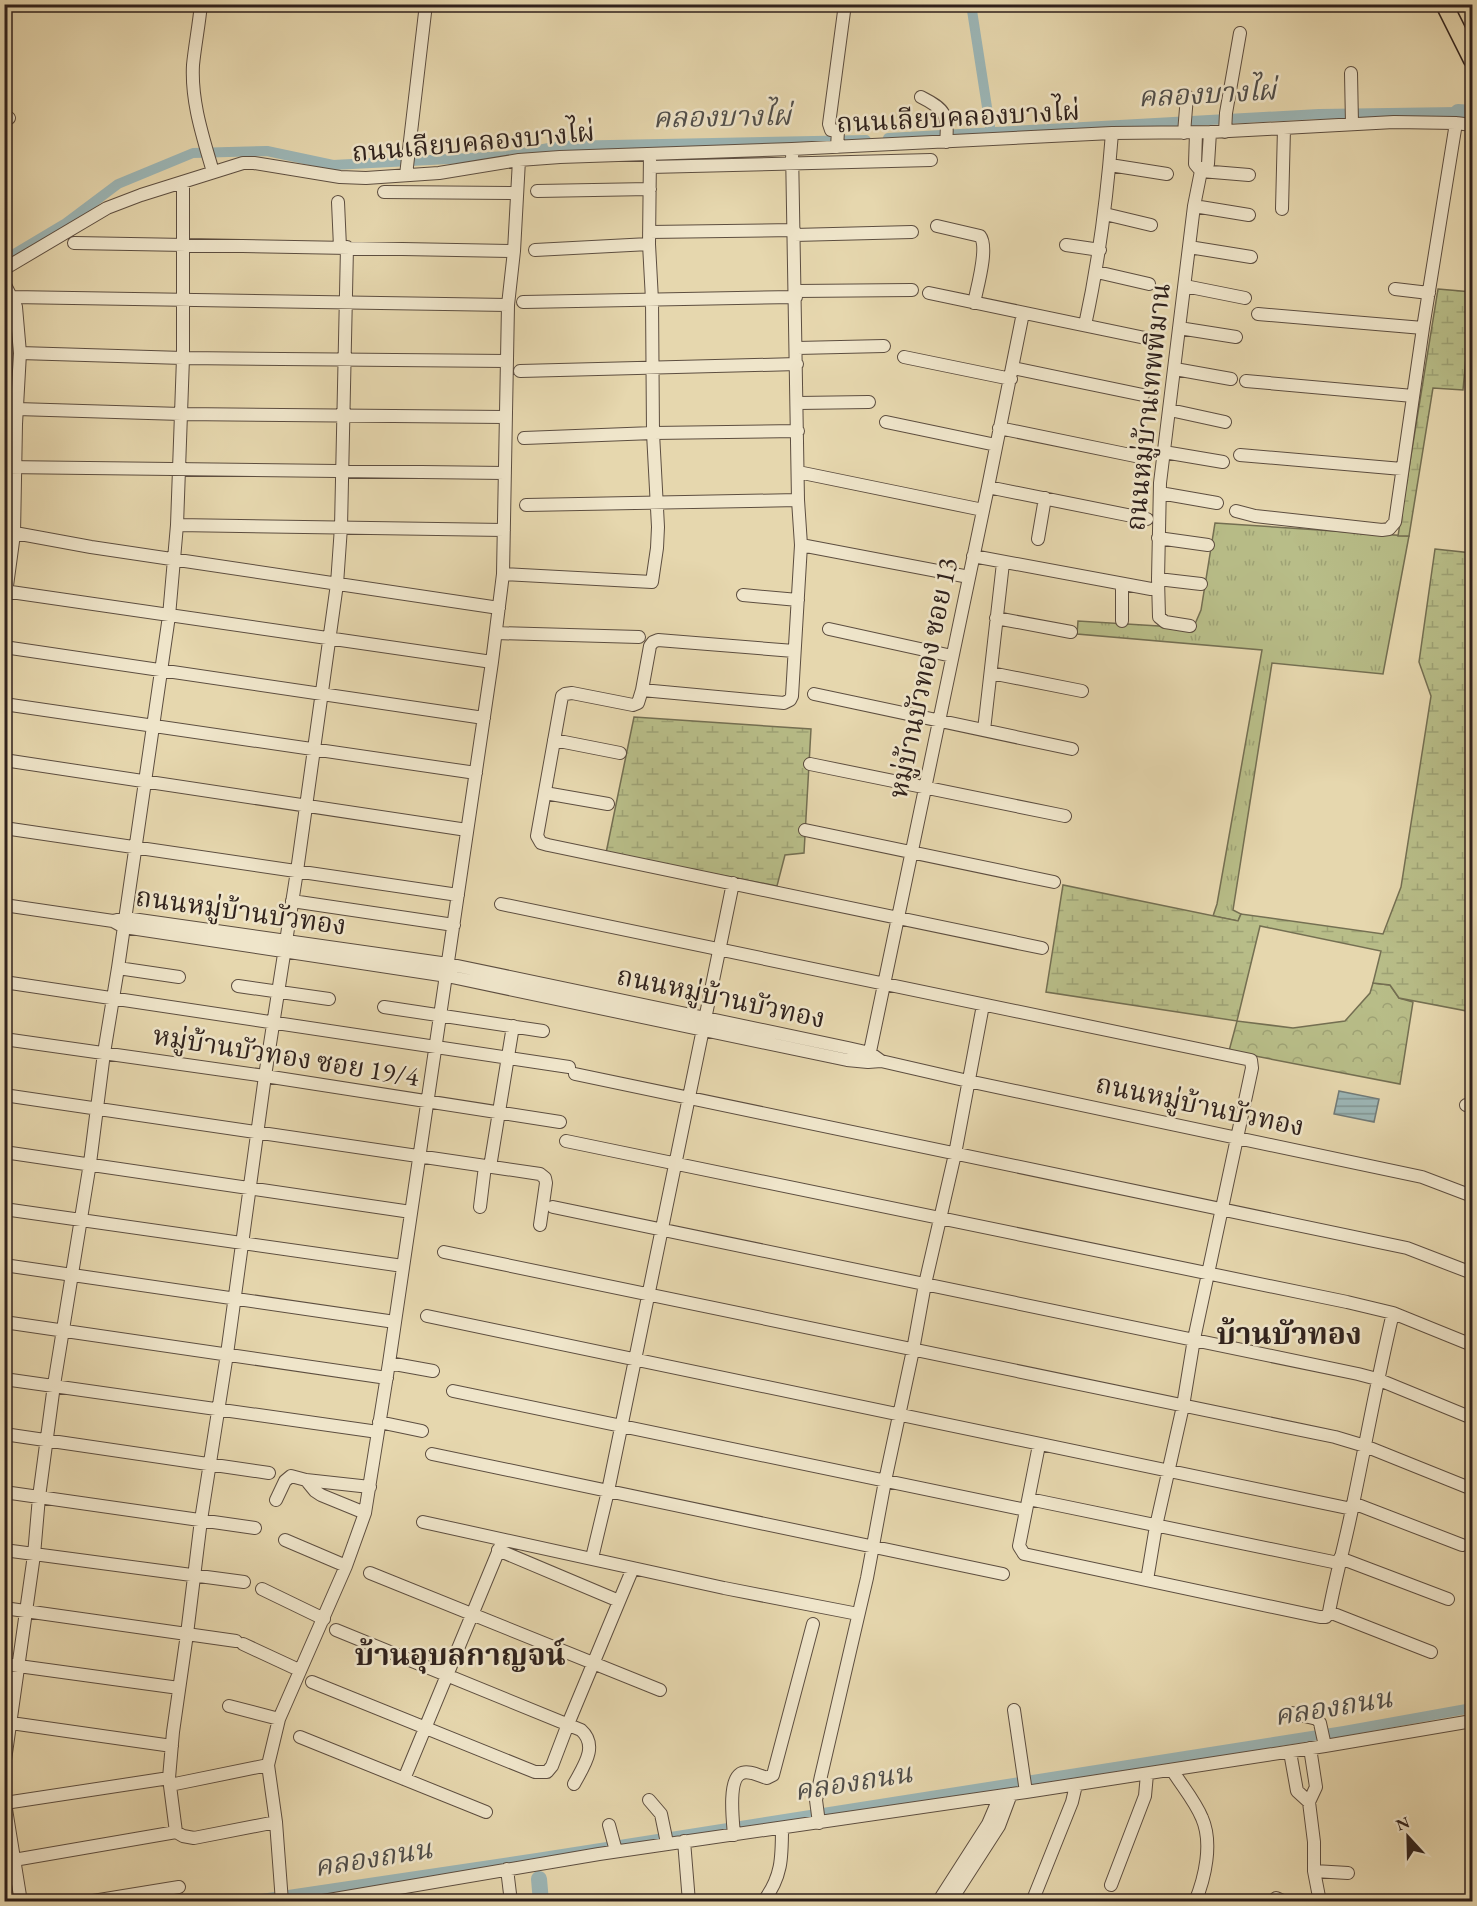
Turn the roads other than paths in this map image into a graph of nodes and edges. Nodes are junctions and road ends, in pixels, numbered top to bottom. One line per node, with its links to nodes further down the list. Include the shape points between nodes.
1 (201, 4): 27 (street, via 193,67 194,93)
2 (426, 4): 28 (street)
3 (845, 4): 19 (street, via 828,124 831,130 838,131)
4 (1444, 4): 6 (main road)
5 (1240, 33): 14 (street)
6 (1473, 60)
7 (1351, 73): 10 (street)
8 (1187, 96): 15 (street, ถนนหมู่บ้านเทพพิมาน)
9 (921, 97): 18 (street, via 943,111)
10 (1352, 122): 11 (street, ถนนเลียบคลองบางไผ่); 13 (street, ถนนเลียบคลองบางไผ่)
11 (1456, 123): 12 (street, ถนนเลียบคลองบางไผ่); 63 (street)
12 (1473, 125)
13 (1284, 128): 14 (street, ถนนเลียบคลองบางไผ่); 38 (street)
14 (1225, 129): 16 (street, ถนนเลียบคลองบางไผ่)
15 (1188, 131): 16 (street, ถนนเลียบคลองบางไผ่); 17 (street, ถนนเลียบคลองบางไผ่); 26 (street, ถนนหมู่บ้านเทพพิมาน, via 1195,164)
16 (1210, 132): 26 (street, ถนนหมู่บ้านเทพพิมาน, via 1208,164)
17 (1112, 133): 18 (street, ถนนเลียบคลองบางไผ่); 24 (street)
18 (947, 139): 19 (street, ถนนเลียบคลองบางไผ่)
19 (837, 141): 21 (street, ถนนเลียบคลองบางไผ่)
20 (650, 154): 21 (street, ถนนเลียบคลองบางไผ่); 22 (street, ถนนเลียบคลองบางไผ่); 25 (street)
21 (793, 156): 23 (street); 25 (street); 43 (street)
22 (519, 160): 28 (street, ถนนเลียบคลองบางไผ่, via 439,173); 35 (street)
23 (930, 160)
24 (1110, 165): 29 (street); 39 (street)
25 (650, 167): 32 (street)
26 (1201, 171): 30 (street); 37 (street, ถนนหมู่บ้านเทพพิมาน)
27 (213, 172): 28 (street, ถนนเลียบคลองบางไผ่, via 254,163 340,177); 31 (street, ถนนเลียบคลองบางไผ่)
28 (407, 172)
29 (1167, 174)
30 (1249, 175)
31 (183, 182): 47 (street); 55 (street, ถนนเลียบคลองบางไผ่, via 107,208)
32 (650, 189): 33 (street); 45 (street)
33 (537, 191)
34 (384, 192): 35 (street)
35 (517, 193): 53 (street)
36 (339, 202): 49 (street)
37 (1194, 206): 40 (street); 50 (street, ถนนหมู่บ้านเทพพิมาน)
38 (1282, 209)
39 (1105, 214): 41 (street); 52 (street)
40 (1249, 215)
41 (1151, 225)
42 (937, 226): 70 (street, via 983,239)
43 (794, 232): 44 (street); 45 (street); 64 (street)
44 (912, 232)
45 (649, 238): 51 (street); 68 (street)
46 (74, 243): 47 (street)
47 (182, 245): 49 (street); 67 (street)
48 (1066, 245): 52 (street)
49 (344, 247): 53 (street); 71 (street)
50 (1189, 247): 54 (street); 59 (street, ถนนหมู่บ้านเทพพิมาน)
51 (535, 250)
52 (1100, 250): 56 (street)
53 (514, 251): 72 (street)
54 (1251, 257)
55 (4, 269)
56 (1096, 272): 58 (street); 75 (street)
57 (4, 283): 65 (street)
58 (1149, 284)
59 (1185, 286): 66 (street); 76 (street, ถนนหมู่บ้านเทพพิมาน)
60 (1395, 289): 63 (street)
61 (912, 290): 64 (street)
62 (929, 293): 70 (street)
63 (1429, 293): 77 (street)
64 (796, 294): 68 (street); 81 (street)
65 (12, 297): 67 (street); 82 (street)
66 (1245, 298)
67 (184, 300): 71 (street); 84 (street)
68 (652, 300): 69 (street); 88 (street)
69 (523, 302)
70 (974, 303): 73 (street)
71 (347, 304): 72 (street); 85 (street)
72 (508, 305): 86 (street)
73 (1023, 313): 75 (street); 91 (street, หมู่บ้านบัวทอง ซอย 13)
74 (1258, 314): 77 (street)
75 (1085, 325): 79 (street)
76 (1179, 328): 78 (street); 89 (street, ถนนหมู่บ้านเทพพิมาน)
77 (1423, 328): 95 (street)
78 (1236, 337)
79 (1150, 339)
80 (884, 346): 81 (street)
81 (796, 348): 87 (street)
82 (20, 353): 84 (street); 98 (street)
83 (904, 357): 91 (street)
84 (183, 358): 85 (street); 100 (street)
85 (344, 359): 86 (street); 101 (street)
86 (507, 361): 102 (street)
87 (797, 364): 88 (street); 97 (street)
88 (652, 367): 90 (street); 107 (street)
89 (1175, 369): 92 (street); 99 (street, ถนนหมู่บ้านเทพพิมาน)
90 (520, 371)
91 (1012, 374): 94 (street); 105 (street, หมู่บ้านบัวทอง ซอย 13)
92 (1231, 380)
93 (1246, 381): 95 (street)
94 (1143, 395)
95 (1413, 396): 116 (street)
96 (868, 402): 97 (street)
97 (798, 403): 106 (street)
98 (17, 409): 100 (street); 114 (street)
99 (1170, 410): 104 (street); 110 (street, ถนนหมู่บ้านเทพพิมาน)
100 (181, 414): 101 (street); 115 (street)
101 (344, 416): 102 (street); 117 (street)
102 (505, 417): 119 (street)
103 (886, 422): 109 (street)
104 (1225, 422)
105 (999, 428): 109 (street, หมู่บ้านบัวทอง ซอย 13); 112 (street)
106 (798, 431): 107 (street); 118 (street)
107 (653, 433): 108 (street); 124 (street)
108 (524, 438)
109 (996, 445): 120 (street, หมู่บ้านบัวทอง ซอย 13)
110 (1164, 452): 113 (street); 121 (street, ถนนหมู่บ้านเทพพิมาน)
111 (1240, 455): 116 (street)
112 (1145, 458)
113 (1223, 462)
114 (10, 467): 115 (street); 133 (street)
115 (179, 469): 117 (street); 130 (street)
116 (1402, 470): 128 (street, via 1395,522 1389,529)
117 (342, 471): 119 (street); 131 (street)
118 (798, 472): 123 (street); 127 (street)
119 (505, 473): 132 (street)
120 (988, 486): 122 (street); 127 (street, หมู่บ้านบัวทอง ซอย 13)
121 (1160, 493): 125 (street); 134 (street, ถนนหมู่บ้านเทพพิมาน)
122 (1045, 498): 129 (street); 135 (street)
123 (798, 500): 124 (street); 136 (street)
124 (657, 503): 126 (street); 141 (street, via 652,582)
125 (1217, 503)
126 (526, 505)
127 (983, 510): 138 (street, หมู่บ้านบัวทอง ซอย 13)
128 (1236, 511)
129 (1147, 519)
130 (177, 525): 131 (street); 139 (street)
131 (341, 527): 132 (street); 143 (street)
132 (504, 530): 141 (street)
133 (9, 533): 139 (street); 147 (street)
134 (1158, 538): 137 (street); 145 (street, ถนนหมู่บ้านเทพพิมาน)
135 (1038, 539)
136 (801, 545): 142 (street); 149 (street)
137 (1208, 545)
138 (973, 556): 140 (street); 142 (street, หมู่บ้านบัวทอง ซอย 13)
139 (175, 559): 143 (street); 152 (street)
140 (1003, 563): 144 (street); 153 (street)
141 (503, 574): 151 (street)
142 (969, 577): 163 (street, หมู่บ้านบัวทอง ซอย 13)
143 (337, 584): 151 (street); 160 (street)
144 (1122, 584): 145 (street); 154 (street)
145 (1154, 584): 146 (street); 155 (street, ถนนหมู่บ้านเทพพิมาน, via 1161,619)
146 (1202, 584)
147 (6, 591): 150 (street); 152 (street)
148 (743, 595): 149 (street)
149 (798, 600): 162 (street)
150 (4, 608)
151 (500, 608): 158 (street)
152 (169, 616): 160 (street); 165 (street)
153 (996, 618): 157 (street); 166 (street)
154 (1122, 621)
155 (1190, 626)
156 (829, 629): 163 (street)
157 (1071, 632)
158 (496, 633): 159 (street); 164 (street)
159 (639, 637)
160 (329, 639): 164 (street); 169 (street)
161 (4, 647): 165 (street)
162 (794, 651): 167 (street, via 658,640 651,646); 167 (street, via 792,696 784,703)
163 (952, 656): 173 (street, หมู่บ้านบัวทอง ซอย 13)
164 (492, 662): 172 (street)
165 (160, 672): 169 (street); 174 (street)
166 (992, 673): 168 (street); 175 (street)
167 (642, 690): 176 (street, via 638,703 633,705 565,694)
168 (1082, 692)
169 (322, 694): 172 (street); 178 (street)
170 (814, 694): 173 (street)
171 (4, 704): 174 (street)
172 (484, 718): 182 (street)
173 (939, 721): 175 (street); 184 (street, หมู่บ้านบัวทอง ซอย 13)
174 (152, 726): 178 (street); 183 (street)
175 (984, 730): 177 (street)
176 (554, 740): 179 (street); 185 (street)
177 (1072, 749)
178 (313, 750): 182 (street); 187 (street)
179 (621, 753)
180 (4, 760): 183 (street)
181 (810, 764): 184 (street)
182 (476, 773): 190 (street)
183 (144, 781): 187 (street); 192 (street)
184 (925, 787): 188 (street); 193 (street, หมู่บ้านบัวทอง ซอย 13)
185 (545, 793): 186 (street); 196 (street, via 537,836 541,843)
186 (608, 804)
187 (306, 805): 190 (street); 194 (street)
188 (1065, 816)
189 (4, 828): 192 (street)
190 (467, 830): 197 (street)
191 (805, 830): 193 (street)
192 (134, 847): 194 (street); 202 (street)
193 (911, 852): 195 (street); 201 (street, หมู่บ้านบัวทอง ซอย 13)
194 (297, 871): 197 (street); 198 (street)
195 (1054, 882)
196 (733, 883): 201 (street); 206 (street)
197 (458, 895): 203 (street)
198 (292, 901): 203 (street); 204 (street)
199 (501, 904): 206 (street)
200 (4, 905): 202 (street, ถนนหมู่บ้านบัวทอง)
201 (897, 918): 205 (street); 211 (street, หมู่บ้านบัวทอง ซอย 13)
202 (120, 922): 204 (street, ถนนหมู่บ้านบัวทอง); 207 (street)
203 (454, 925): 208 (street)
204 (285, 946): 208 (street, ถนนหมู่บ้านบัวทอง); 213 (street)
205 (1042, 948)
206 (719, 949): 211 (street); 220 (street)
207 (118, 968): 209 (street); 214 (street)
208 (448, 970): 218 (street); 220 (street, ถนนหมู่บ้านบัวทอง)
209 (179, 977)
210 (4, 982): 214 (street)
211 (885, 984): 216 (street); 227 (street, หมู่บ้านบัวทอง ซอย 13)
212 (238, 986): 213 (street)
213 (278, 992): 215 (street); 219 (street)
214 (113, 998): 219 (street); 225 (street)
215 (329, 999)
216 (983, 1005): 229 (street); 237 (street, via 1251,1060)
217 (384, 1007): 218 (street)
218 (440, 1015): 221 (street); 224 (street)
219 (273, 1022): 224 (street); 228 (street)
220 (704, 1024): 227 (street, ถนนหมู่บ้านบัวทอง); 231 (street)
221 (513, 1026): 222 (street); 226 (street)
222 (543, 1031)
223 (4, 1039): 225 (street, หมู่บ้านบัวทอง ซอย 19/4)
224 (436, 1047): 226 (street); 232 (street)
225 (104, 1053): 228 (street, หมู่บ้านบัวทอง ซอย 19/4); 233 (street)
226 (508, 1058): 231 (street); 234 (street)
227 (873, 1059): 229 (street, ถนนหมู่บ้านบัวทอง)
228 (265, 1076): 232 (street, หมู่บ้านบัวทอง ซอย 19/4); 236 (street)
229 (968, 1082): 237 (street, ถนนหมู่บ้านบัวทอง); 240 (street)
230 (4, 1095): 233 (street)
231 (690, 1097): 240 (street); 243 (street)
232 (428, 1101): 234 (street, หมู่บ้านบัวทอง ซอย 19/4); 241 (street)
233 (96, 1108): 236 (street); 242 (street)
234 (500, 1113): 235 (street, หมู่บ้านบัวทอง ซอย 19/4); 244 (street)
235 (560, 1122)
236 (258, 1133): 241 (street); 245 (street)
237 (1238, 1138): 246 (street, ถนนหมู่บ้านบัวทอง, via 1422,1177); 250 (street)
238 (566, 1141): 243 (street)
239 (4, 1152): 242 (street)
240 (955, 1154): 250 (street); 252 (street)
241 (419, 1157): 244 (street); 251 (street)
242 (90, 1163): 245 (street); 253 (street)
243 (676, 1163): 252 (street); 255 (street)
244 (488, 1167): 247 (street); 254 (street, via 544,1175)
245 (250, 1188): 251 (street); 256 (street)
246 (1473, 1196)
247 (480, 1207)
248 (554, 1207): 255 (street)
249 (4, 1209): 253 (street)
250 (1223, 1209): 260 (street, via 1407,1248); 261 (street)
251 (411, 1212): 259 (street)
252 (940, 1219): 261 (street); 263 (street)
253 (80, 1220): 256 (street); 262 (street)
254 (540, 1225)
255 (662, 1229): 263 (street); 264 (street)
256 (241, 1243): 259 (street); 265 (street)
257 (444, 1252): 264 (street)
258 (4, 1265): 262 (street)
259 (403, 1266): 269 (street)
260 (1473, 1273)
261 (1208, 1274): 266 (street); 271 (street)
262 (72, 1275): 265 (street); 270 (street)
263 (925, 1284): 271 (street); 273 (street)
264 (649, 1295): 273 (street); 275 (street)
265 (234, 1299): 269 (street); 274 (street)
266 (1393, 1313): 272 (street); 280 (street)
267 (427, 1316): 275 (street)
268 (4, 1322): 270 (street)
269 (395, 1322): 276 (street)
270 (64, 1330): 274 (street); 281 (street)
271 (1194, 1339): 280 (street); 283 (street)
272 (1473, 1345)
273 (913, 1350): 283 (street); 285 (street)
274 (227, 1354): 278 (street); 284 (street)
275 (634, 1360): 285 (street); 287 (street)
276 (389, 1363): 277 (street); 278 (street)
277 (433, 1371)
278 (387, 1378): 288 (street)
279 (4, 1379): 281 (street)
280 (1377, 1379): 286 (street); 293 (street)
281 (54, 1385): 284 (street); 291 (street)
282 (453, 1391): 287 (street)
283 (1182, 1406): 293 (street); 296 (street)
284 (218, 1409): 288 (street); 295 (street)
285 (898, 1415): 292 (street); 299 (street)
286 (1473, 1418)
287 (620, 1425): 299 (street); 302 (street)
288 (378, 1427): 289 (street); 300 (street)
289 (422, 1431)
290 (4, 1434): 291 (street)
291 (46, 1440): 295 (street); 304 (street)
292 (1039, 1445): 296 (street); 306 (street)
293 (1365, 1446): 301 (street); 307 (street)
294 (432, 1454): 302 (street)
295 (209, 1465): 297 (street); 309 (street)
296 (1168, 1471): 307 (street); 311 (street)
297 (269, 1473)
298 (306, 1480): 300 (street); 305 (street, via 288,1477); 308 (street, via 321,1495)
299 (885, 1481): 306 (street); 316 (street)
300 (370, 1487): 308 (street)
301 (1473, 1489)
302 (608, 1491): 316 (street); 319 (street)
303 (4, 1492): 304 (street)
304 (39, 1497): 309 (street); 318 (street)
305 (276, 1500)
306 (1028, 1504): 311 (street); 326 (street, via 1018,1546 1024,1554)
307 (1353, 1506): 315 (street); 320 (street)
308 (365, 1513): 321 (street)
309 (201, 1520): 312 (street); 325 (street)
310 (423, 1522): 314 (street)
311 (1156, 1526): 320 (street); 326 (street)
312 (255, 1528)
313 (285, 1540): 321 (street)
314 (500, 1545): 319 (street); 330 (street); 334 (street)
315 (1462, 1545)
316 (873, 1546): 324 (street); 335 (street)
317 (4, 1550): 318 (street)
318 (34, 1555): 325 (street); 332 (street)
319 (592, 1558): 322 (street)
320 (1339, 1561): 329 (street); 333 (street)
321 (346, 1566): 336 (street)
322 (633, 1568): 330 (street); 335 (street)
323 (370, 1573): 334 (street)
324 (1003, 1574)
325 (194, 1576): 327 (street); 339 (street)
326 (1147, 1580): 333 (street, via 1320,1617)
327 (244, 1582)
328 (262, 1589): 336 (street)
329 (1448, 1599)
330 (619, 1601): 341 (street)
331 (4, 1608): 332 (street)
332 (26, 1612): 339 (street); 343 (street)
333 (1329, 1612): 340 (street)
334 (471, 1613): 341 (street); 345 (street)
335 (858, 1614): 375 (street, via 816,1800)
336 (324, 1619): 344 (street)
337 (813, 1624): 379 (street, via 773,1775 769,1778 739,1774 731,1811)
338 (336, 1630): 345 (street)
339 (187, 1634): 344 (street, via 239,1642); 347 (street)
340 (1431, 1652)
341 (593, 1663): 348 (street); 355 (street)
342 (4, 1664): 343 (street)
343 (18, 1666): 347 (street); 354 (street)
344 (299, 1670): 352 (street)
345 (447, 1677): 355 (street); 356 (street)
346 (312, 1682): 356 (street)
347 (179, 1688): 359 (street)
348 (660, 1690)
349 (229, 1706): 352 (street)
350 (1014, 1710): 369 (street)
351 (1292, 1713): 358 (street, via 1317,1719)
352 (279, 1719): 362 (street)
353 (1473, 1721): 358 (street)
354 (7, 1723): 359 (street); 373 (street)
355 (568, 1724): 356 (street, via 552,1766 541,1773); 367 (street, via 590,1740 587,1759)
356 (426, 1728): 365 (street)
357 (300, 1737): 365 (street)
358 (1324, 1742): 360 (street)
359 (172, 1746): 366 (street)
360 (1310, 1748): 361 (street); 372 (street, via 1316,1787)
361 (1290, 1752): 363 (street); 372 (street, via 1297,1791)
362 (268, 1765): 366 (street); 376 (street)
363 (1172, 1770): 364 (street); 401 (street, via 1201,1816 1206,1834 1203,1876)
364 (1147, 1774): 368 (street); 388 (street, via 1145,1796)
365 (404, 1779): 374 (street)
366 (169, 1782): 373 (street); 380 (street)
367 (574, 1784)
368 (1076, 1785): 369 (street); 400 (street)
369 (1025, 1788): 370 (street)
370 (1005, 1795): 375 (street); 398 (street); 399 (street, via 999,1826)
371 (650, 1800): 381 (street, via 661,1814)
372 (1309, 1802): 386 (street)
373 (5, 1803): 384 (street)
374 (486, 1812)
375 (818, 1819): 378 (street)
376 (276, 1822): 380 (street, via 194,1838); 391 (street)
377 (611, 1828): 383 (street)
378 (782, 1828): 379 (street); 397 (street, via 779,1874)
379 (734, 1831): 382 (street)
380 (176, 1832): 384 (street)
381 (666, 1841): 382 (street); 383 (street)
382 (684, 1841): 396 (street)
383 (616, 1849): 385 (street)
384 (14, 1860): 392 (street)
385 (507, 1869): 390 (street); 395 (street)
386 (1314, 1871): 387 (street); 402 (street)
387 (1348, 1873)
388 (1111, 1885)
389 (179, 1887): 393 (street)
390 (335, 1900): 394 (street)
391 (282, 1901)
392 (21, 1902)
393 (87, 1902)
394 (317, 1902)
395 (511, 1902)
396 (689, 1902)
397 (763, 1902)
398 (938, 1902)
399 (950, 1902)
400 (1032, 1902)
401 (1195, 1902)
402 (1320, 1902)

